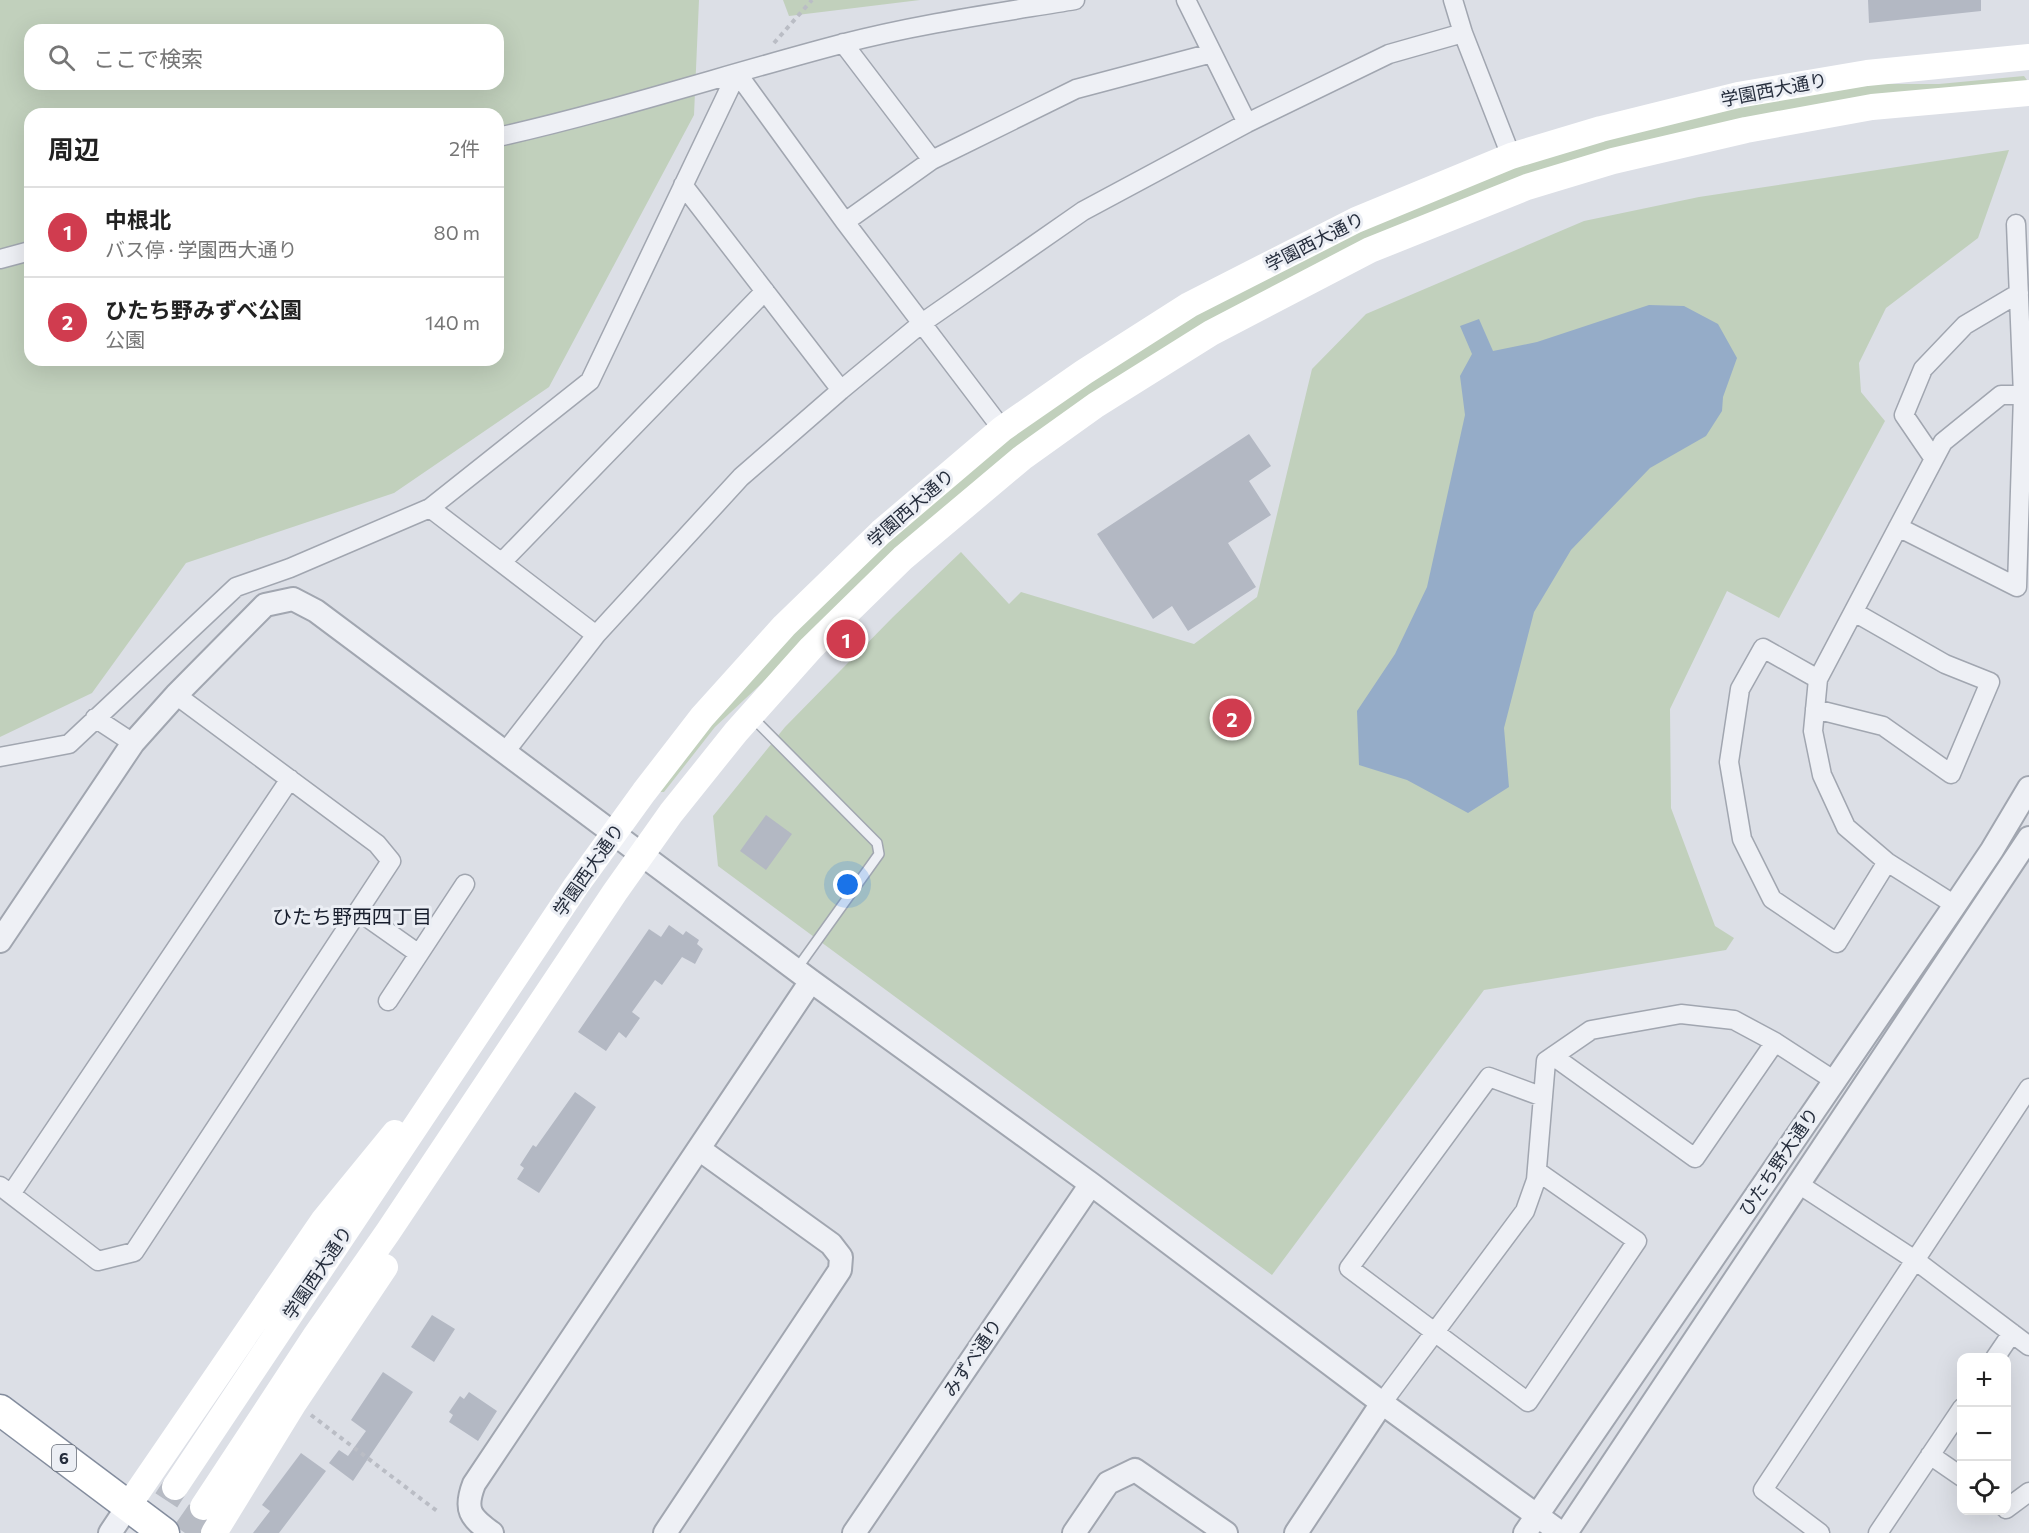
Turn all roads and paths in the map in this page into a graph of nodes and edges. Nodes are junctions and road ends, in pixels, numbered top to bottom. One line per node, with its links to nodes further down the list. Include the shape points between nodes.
1 (812, 0): 9 (path)
2 (1075, 0): 6 (street)
3 (1186, 0): 7 (street)
4 (1453, 0): 5 (street)
5 (1463, 33): 11 (street, via 1389,54); 13 (street)
6 (843, 43): 9 (street); 14 (street)
7 (1212, 53): 11 (street); 14 (street, via 1076,89)
8 (2029, 57): 13 (main road, 学園西大通り, via 1867,73 1738,95)
9 (744, 71): 12 (street); 15 (street); 16 (street)
10 (2029, 93): 35 (main road, 学園西大通り, via 1872,107 1647,153 1527,187 1370,250 1211,333 1096,405 1022,458 903,558 811,648)
11 (1246, 123): 22 (street, via 1083,212)
12 (504, 136)
13 (1511, 156): 25 (main road, 学園西大通り, via 1356,220 1189,306)
14 (932, 160): 16 (street)
15 (683, 185): 20 (street); 27 (street, via 590,381)
16 (845, 222): 22 (street)
17 (2016, 224): 21 (street)
18 (24, 253): 19 (street)
19 (0, 259)
20 (765, 291): 23 (street); 29 (street)
21 (2019, 293): 24 (street); 26 (street, via 1965,324 1923,369 1904,415)
22 (922, 323): 23 (street); 25 (street)
23 (841, 390): 31 (street, via 741,477)
24 (2026, 395): 26 (street, via 2001,395 1943,442); 28 (street, via 2017,587)
25 (1002, 429): 42 (main road, 学園西大通り, via 881,532 784,626 702,717)
26 (1934, 459): 28 (street)
27 (430, 508): 29 (street); 36 (street, via 290,568 236,586)
28 (1898, 527): 30 (street)
29 (502, 562): 31 (street)
30 (1854, 612): 32 (street); 34 (street, via 1945,664 1990,682 1952,774 1882,726)
31 (596, 635): 38 (street)
32 (1818, 680): 34 (street); 45 (street, via 1763,648 1740,689 1729,762 1742,839 1772,899 1837,943)
33 (176, 695): 37 (street); 38 (street, via 266,605 293,599 316,611); 40 (street)
34 (1815, 709): 45 (street, via 1813,731 1822,775 1846,827)
35 (750, 716): 44 (main road, 学園西大通り); 51 (lane, via 877,843 879,854)
36 (95, 718): 37 (street); 39 (street, via 69,744)
37 (133, 743): 49 (street)
38 (506, 752): 42 (street)
39 (0, 757)
40 (290, 779): 48 (street, via 377,844 391,861); 64 (street)
41 (2029, 788): 47 (street, ひたち野大通り)
42 (614, 833): 44 (street); 57 (main road, 学園西大通り)
43 (2029, 838): 62 (street, ひたち野大通り)
44 (642, 854): 51 (street); 54 (main road, 学園西大通り)
45 (1887, 862): 47 (street)
46 (465, 884): 50 (street)
47 (1955, 905): 56 (street, ひたち野大通り)
48 (358, 911): 50 (street); 64 (street, via 134,1252 98,1261)
49 (0, 941)
50 (418, 954): 52 (street)
51 (804, 975): 60 (street); 63 (street)
52 (388, 1001)
53 (1775, 1042): 55 (street, via 1734,1020 1681,1014 1591,1030); 55 (street, via 1695,1158); 56 (street)
54 (511, 1046): 80 (main road, 学園西大通り); 85 (main road, via 449,1172 312,1375)
55 (1553, 1056): 59 (street, via 1546,1061)
56 (1835, 1082): 82 (street, ひたち野大通り)
57 (442, 1088): 76 (main road, 学園西大通り); 78 (main road, via 390,1138 323,1221)
58 (2029, 1088): 65 (street)
59 (1543, 1097): 61 (street); 66 (street, via 1489,1077 1349,1268)
60 (699, 1149): 86 (street, via 474,1484 468,1500 470,1512); 87 (street, via 831,1244 840,1257 840,1270)
61 (1537, 1171): 66 (street, via 1525,1211); 66 (street, via 1637,1241 1528,1402)
62 (1797, 1183): 65 (street); 92 (street, ひたち野大通り)
63 (1091, 1184): 70 (street); 88 (street, みずべ通り)
64 (6, 1190)
65 (1915, 1260): 67 (street); 93 (street, via 1763,1490)
66 (1434, 1332): 70 (street)
67 (2012, 1333): 68 (street); 69 (street)
68 (2029, 1347)
69 (1998, 1353)
70 (1382, 1403): 82 (street); 91 (street)
71 (0, 1410): 78 (highway, 6)
72 (307, 1412): 81 (path)
73 (1957, 1415): 74 (street)
74 (1930, 1455): 75 (street); 94 (street)
75 (1957, 1474)
76 (175, 1487)
77 (2029, 1492): 79 (street)
78 (128, 1506): 83 (street); 84 (highway, 6)
79 (2011, 1506)
80 (203, 1507)
81 (437, 1511)
82 (1531, 1524): 92 (street)
83 (110, 1533)
84 (164, 1533)
85 (214, 1533)
86 (492, 1533)
87 (665, 1533)
88 (854, 1533)
89 (1074, 1533): 90 (street, via 1108,1483 1135,1470)
90 (1226, 1533)
91 (1296, 1533)
92 (1564, 1533)
93 (1820, 1533)
94 (1878, 1533)

